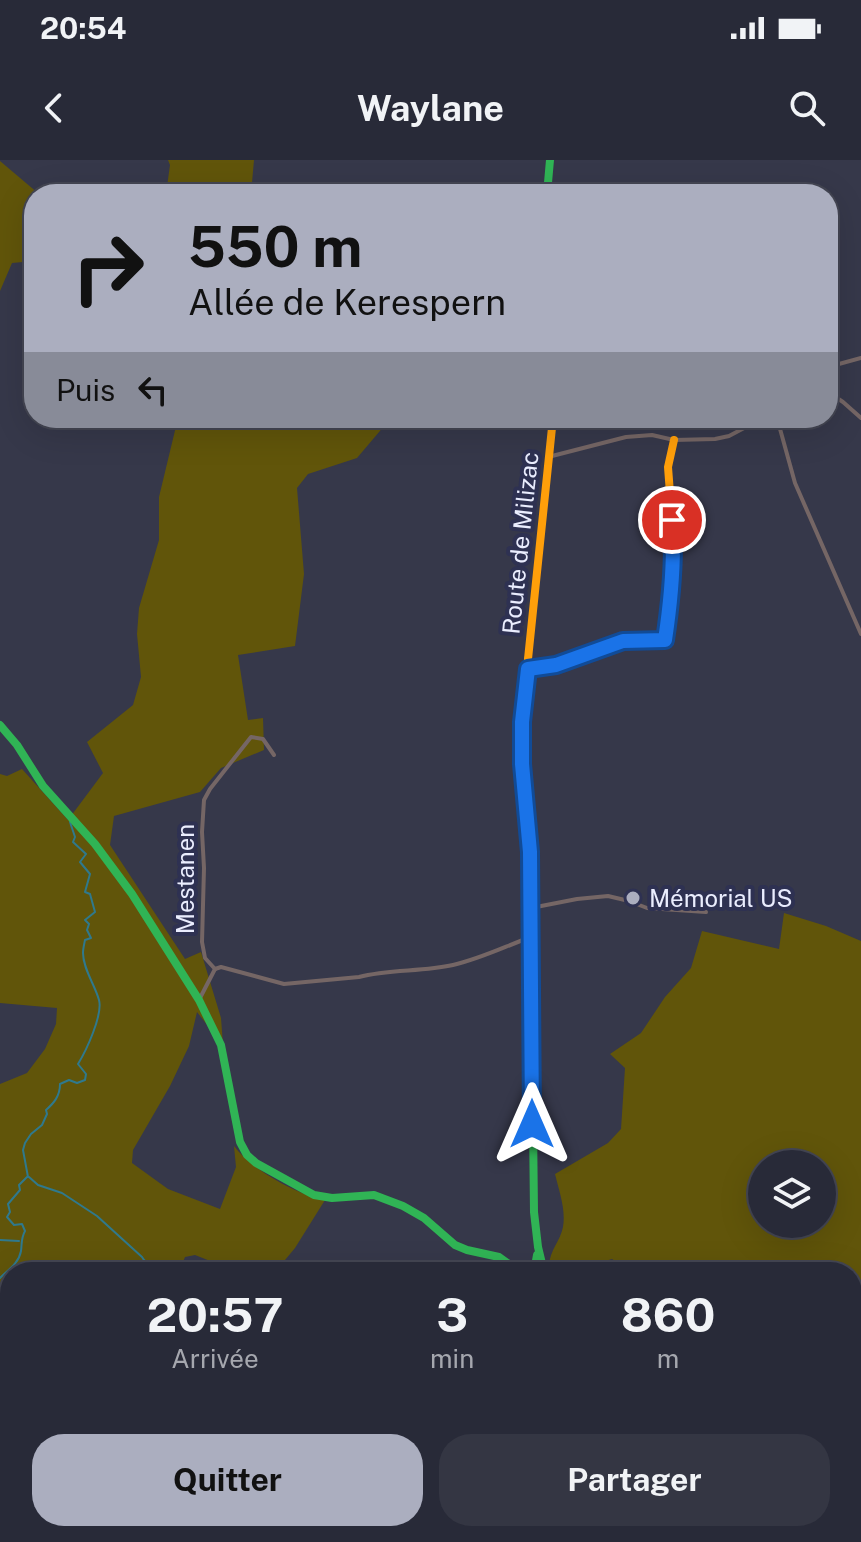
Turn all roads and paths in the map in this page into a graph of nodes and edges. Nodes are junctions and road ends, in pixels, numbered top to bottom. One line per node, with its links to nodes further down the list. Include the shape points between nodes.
1 (550, 160): 2 (street)
2 (548, 184)
3 (861, 358): 4 (street)
4 (838, 364)
5 (838, 399): 6 (street)
6 (861, 418)
7 (552, 428): 11 (street, Route de Milizac)
8 (744, 428): 10 (street, via 715,439)
9 (780, 428): 12 (street, via 795,483)
10 (674, 440): 11 (street, via 626,437); 13 (street, via 668,467 674,546 665,640 623,641 556,665)
11 (548, 456): 13 (street, Route de Milizac)
12 (861, 634)
13 (528, 669): 16 (street, Route de Milizac, via 522,764)
14 (0, 725): 20 (street, via 132,894)
15 (274, 755): 19 (street, Mestanen, via 263,739 251,737 204,800 202,942 205,958)
16 (531, 908): 17 (street, via 608,896 647,908); 18 (street, Route de Milizac)
17 (706, 912)
18 (531, 937): 19 (street, via 455,965 359,977 284,984); 21 (street, Route de Milizac)
19 (215, 969): 20 (street)
20 (199, 1000): 22 (street, via 221,1045 240,1142 256,1163 314,1195 383,1198 424,1218 455,1245)
21 (538, 1247): 23 (street, Route de Milizac); 24 (street, Route de Milizac)
22 (506, 1262)
23 (536, 1262)
24 (542, 1262)

